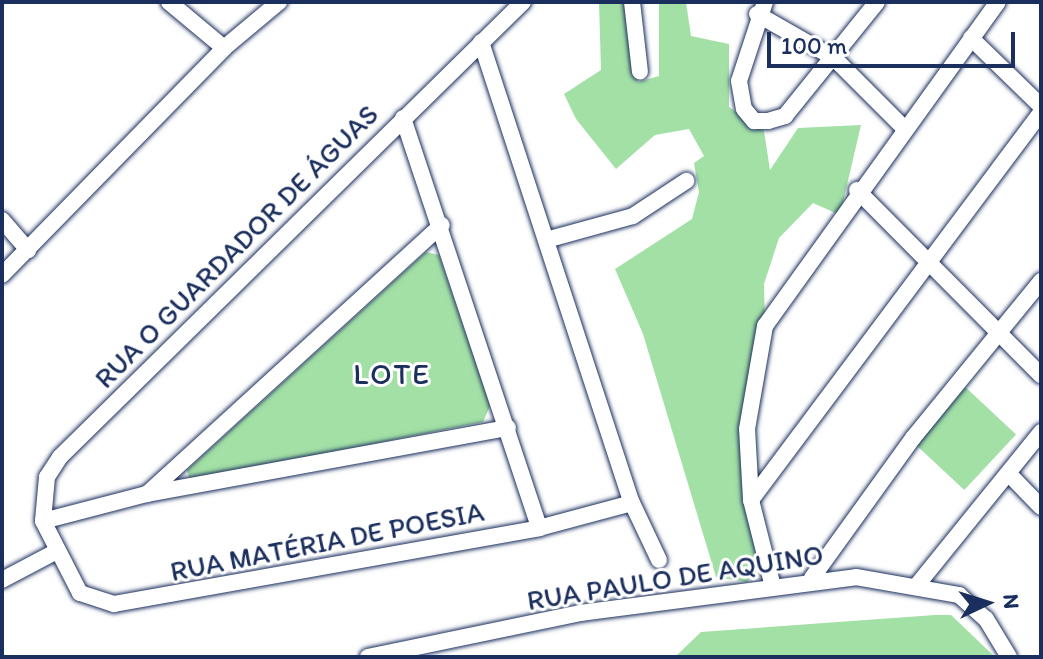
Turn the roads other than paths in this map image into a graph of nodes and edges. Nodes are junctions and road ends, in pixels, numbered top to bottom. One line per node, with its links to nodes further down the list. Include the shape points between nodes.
1 (169, 2): 10 (street)
2 (279, 2): 10 (street)
3 (523, 2): 9 (street, RUA O GUARDADOR DE ÁGUAS)
4 (632, 2): 12 (street)
5 (877, 2): 11 (street)
6 (998, 2): 8 (street)
7 (761, 8): 11 (street); 11 (street, via 740,68 744,109 754,121 785,116)
8 (971, 38): 13 (street); 16 (street)
9 (481, 42): 15 (street, RUA O GUARDADOR DE ÁGUAS); 21 (street)
10 (224, 48): 22 (street)
11 (834, 58): 16 (street)
12 (640, 72)
13 (1041, 106)
14 (1041, 112): 23 (street)
15 (403, 118): 20 (street); 35 (street, RUA O GUARDADOR DE ÁGUAS, via 60,457 47,477)
16 (903, 127): 18 (street)
17 (686, 181): 21 (street, via 633,216)
18 (857, 190): 23 (street); 32 (street, via 765,326 747,429)
19 (2, 220): 22 (street)
20 (442, 225): 28 (street); 31 (street)
21 (546, 240): 33 (street)
22 (28, 250): 24 (street)
23 (926, 263): 26 (street); 32 (street)
24 (2, 275)
25 (1041, 281): 26 (street)
26 (999, 336): 27 (street); 40 (street, via 913,438)
27 (1041, 375)
28 (508, 428): 31 (street); 36 (street)
29 (1041, 432): 30 (street)
30 (1009, 474): 34 (street); 44 (street)
31 (147, 494): 35 (street)
32 (751, 500): 43 (street)
33 (632, 503): 36 (street, RUA MATÉRIA DE POESIA); 38 (street)
34 (1041, 507)
35 (43, 521): 37 (street, RUA O GUARDADOR DE ÁGUAS)
36 (539, 528): 39 (street, RUA MATÉRIA DE POESIA)
37 (55, 552): 39 (street, RUA MATÉRIA DE POESIA, via 80,593 114,604); 42 (street)
38 (659, 560)
39 (360, 561): 41 (street)
40 (812, 578): 43 (street, RUA PAULO DE AQUINO); 44 (street, RUA PAULO DE AQUINO)
41 (364, 579)
42 (2, 580)
43 (772, 583): 45 (street, RUA PAULO DE AQUINO)
44 (918, 584): 46 (street, RUA PAULO DE AQUINO, via 973,605)
45 (368, 657)
46 (1009, 657)

